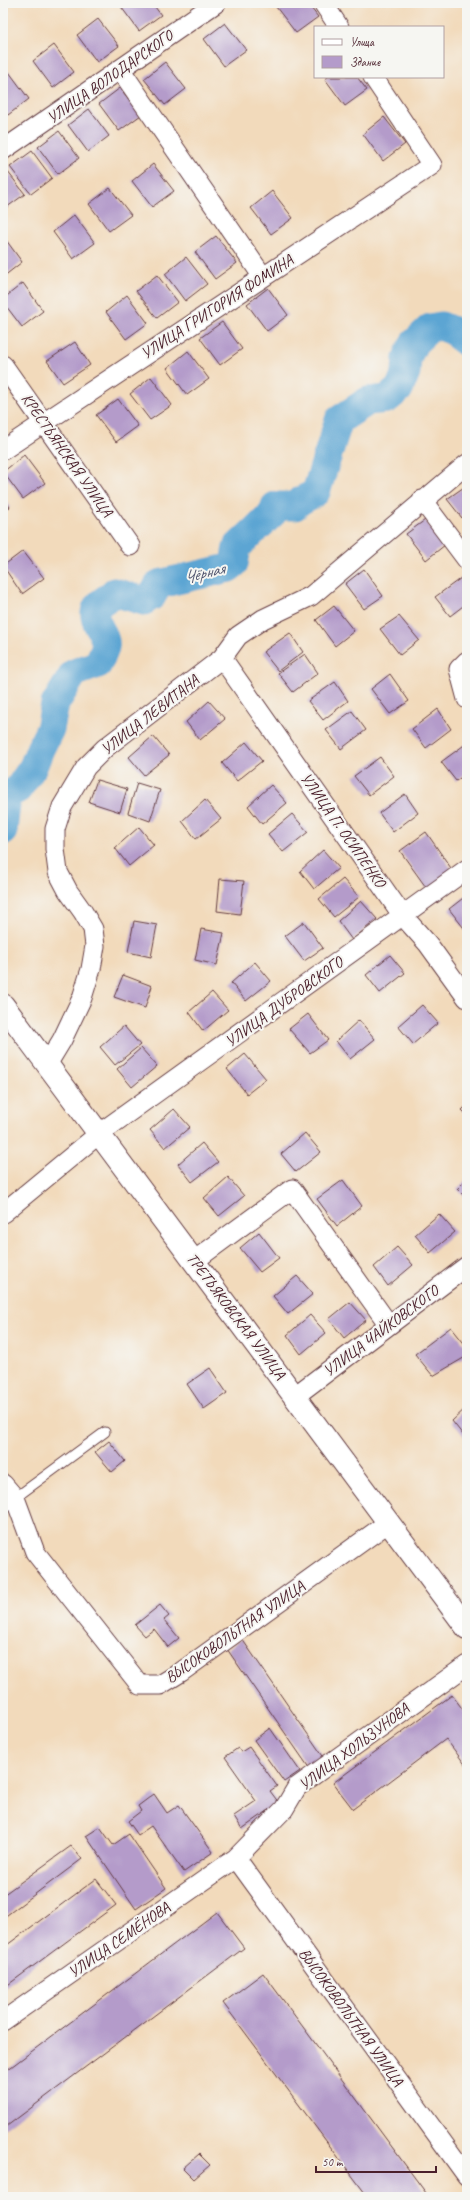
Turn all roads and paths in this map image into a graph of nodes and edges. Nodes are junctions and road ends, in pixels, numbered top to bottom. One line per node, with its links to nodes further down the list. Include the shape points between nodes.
1 (216, 3): 4 (street, УЛИЦА ВОЛОДАРСКОГО)
2 (323, 3): 3 (street)
3 (338, 26)
4 (120, 69): 6 (street, УЛИЦА ВОЛОДАРСКОГО); 7 (street)
5 (374, 78): 7 (street, УЛИЦА ГРИГОРИЯ ФОМИНА, via 432,165)
6 (3, 150)
7 (263, 277): 9 (street, УЛИЦА ГРИГОРИЯ ФОМИНА)
8 (3, 365): 9 (street, КРЕСТЬЯНСКАЯ УЛИЦА)
9 (44, 422): 10 (street, УЛИЦА ГРИГОРИЯ ФОМИНА); 13 (street, КРЕСТЬЯНСКАЯ УЛИЦА)
10 (3, 450)
11 (467, 464): 12 (street, УЛИЦА ЛЕВИТАНА)
12 (422, 500): 14 (street); 15 (street, УЛИЦА ЛЕВИТАНА, via 311,596 263,619 238,636)
13 (130, 546)
14 (467, 560)
15 (222, 658): 19 (street, УЛИЦА П. ОСИПЕНКО); 22 (street, УЛИЦА ЛЕВИТАНА, via 105,748 86,767 62,807 55,829 58,872 92,930 94,946 91,969 82,998)
16 (467, 661): 17 (street, via 459,669)
17 (467, 699)
18 (467, 869): 19 (street, УЛИЦА ДУБРОВСКОГО)
19 (403, 916): 20 (street, УЛИЦА П. ОСИПЕНКО, via 428,944); 23 (street, УЛИЦА ДУБРОВСКОГО)
20 (467, 998)
21 (3, 1005): 22 (street, ТРЕТЬЯКОВСКАЯ УЛИЦА)
22 (48, 1063): 23 (street, ТРЕТЬЯКОВСКАЯ УЛИЦА)
23 (100, 1133): 24 (street); 25 (street, ТРЕТЬЯКОВСКАЯ УЛИЦА)
24 (3, 1213)
25 (194, 1261): 27 (street, via 292,1189); 28 (street, ТРЕТЬЯКОВСКАЯ УЛИЦА)
26 (467, 1266): 27 (street, УЛИЦА ЧАЙКОВСКОГО)
27 (389, 1325): 28 (street, УЛИЦА ЧАЙКОВСКОГО)
28 (295, 1396): 31 (street, ТРЕТЬЯКОВСКАЯ УЛИЦА)
29 (105, 1432): 30 (lane)
30 (9, 1491): 31 (street, ВЫСОКОВОЛЬТНАЯ УЛИЦА, via 35,1552 140,1685 160,1685 181,1672)
31 (388, 1522): 32 (street, ТРЕТЬЯКОВСКАЯ УЛИЦА)
32 (467, 1628)
33 (467, 1665): 34 (street, УЛИЦА ХОЛЬЗУНОВА, via 297,1787 284,1809)
34 (236, 1858): 35 (street, УЛИЦА СЕМЁНОВА); 36 (street, ВЫСОКОВОЛЬТНАЯ УЛИЦА)
35 (3, 2021)
36 (467, 2176)

